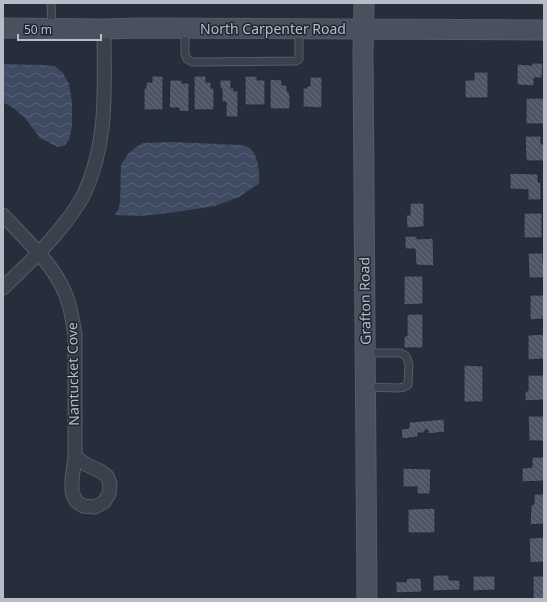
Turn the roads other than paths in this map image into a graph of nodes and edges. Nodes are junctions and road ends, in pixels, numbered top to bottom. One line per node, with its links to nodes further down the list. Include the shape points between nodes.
1 (51, 3): 4 (lane)
2 (364, 3): 8 (street, Grafton Road)
3 (3, 28): 4 (street, North Carpenter Road)
4 (52, 28): 6 (street, North Carpenter Road)
5 (185, 28): 6 (street, North Carpenter Road); 7 (street, North Carpenter Road); 7 (lane, via 185,54 187,60 192,62 296,61 299,58)
6 (104, 29): 11 (street, via 104,116 93,169 83,195 68,218)
7 (299, 30): 8 (street, North Carpenter Road)
8 (363, 30): 9 (street, North Carpenter Road); 13 (street, Grafton Road)
9 (544, 30)
10 (3, 215): 11 (street, Nantucket Cove)
11 (38, 253): 12 (street); 15 (street, Nantucket Cove, via 60,283 72,316 75,335)
12 (3, 288)
13 (366, 353): 14 (street, Grafton Road); 14 (lane, via 401,353 406,356 409,364 408,385 399,388)
14 (366, 387): 16 (street, Grafton Road)
15 (75, 457)
16 (367, 599)

